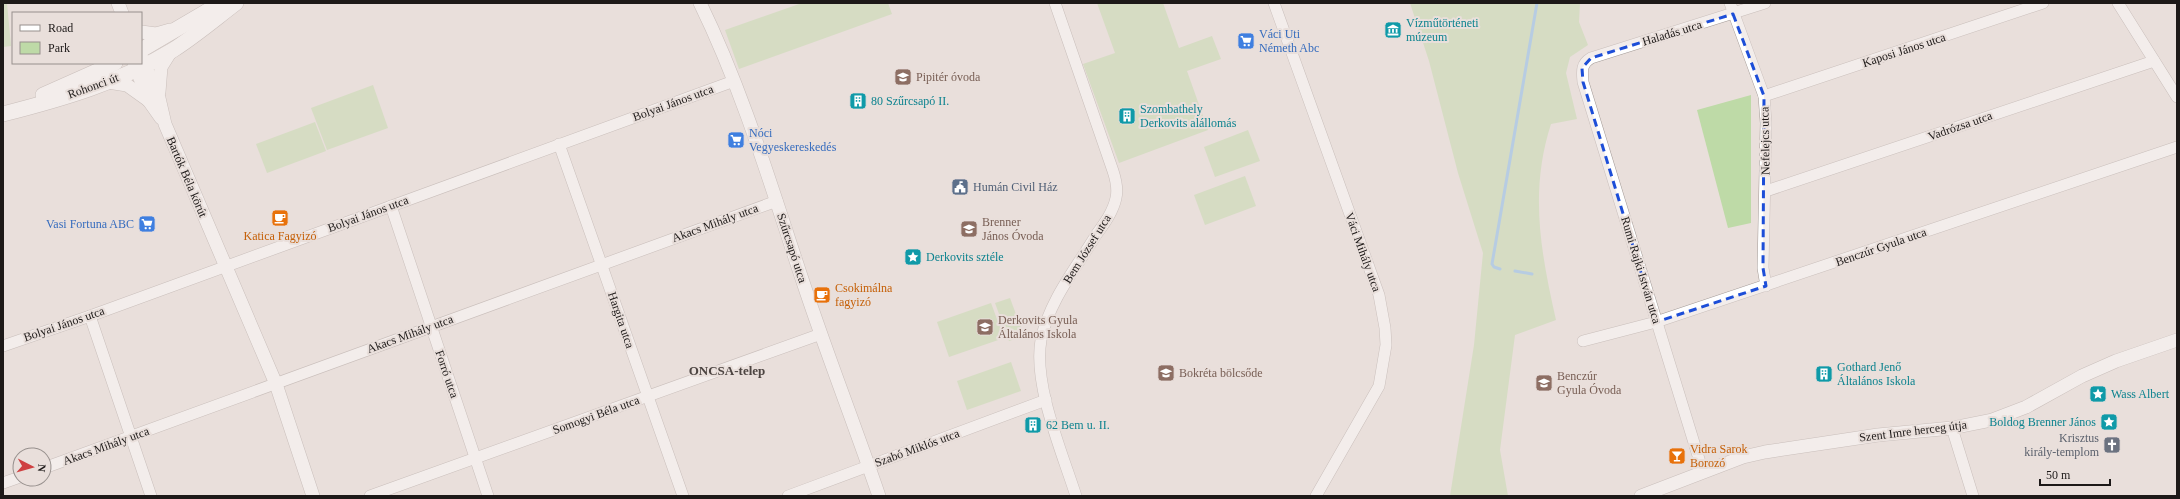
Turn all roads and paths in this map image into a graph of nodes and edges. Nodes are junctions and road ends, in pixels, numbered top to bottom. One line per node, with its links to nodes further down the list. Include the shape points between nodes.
1 (236, 3): 12 (main road, Rohonci út)
2 (700, 3): 21 (street, Szűrcsapó utca)
3 (1055, 3): 44 (street, Bem József utca, via 1113,171 1117,190 1110,213 1058,296 1044,328 1040,355)
4 (1274, 3): 60 (street, Váci Mihály utca, via 1379,295 1385,328 1384,361 1379,386)
5 (1765, 3): 9 (street, Haladás utca)
6 (2043, 3): 23 (street, Kaposi János utca)
7 (2118, 3): 13 (street)
8 (215, 6): 10 (street, via 164,33); 11 (main road)
9 (1731, 8): 19 (street, Haladás utca, via 1591,58); 23 (street, Nefelejcs utca)
10 (142, 32)
11 (142, 49)
12 (173, 49): 14 (main road, Rohonci út); 25 (street, via 161,67)
13 (2154, 61): 24 (street); 29 (street, Vadrózsa utca)
14 (142, 62)
15 (102, 64): 20 (street)
16 (113, 64): 20 (main road, Rohonci út)
17 (137, 64): 22 (main road, Rohonci út)
18 (139, 64): 25 (street, Bartók Béla körút)
19 (1582, 68): 36 (street, Rumi Rajki István utca, via 1583,82)
20 (84, 78): 26 (main road, Rohonci út)
21 (734, 81): 27 (street, Bolyai János utca); 30 (street, Szűrcsapó utca)
22 (108, 82): 25 (street, via 127,85); 26 (main road, Rohonci út, via 41,104)
23 (1764, 96): 29 (street, Nefelejcs utca)
24 (2177, 97)
25 (154, 100): 32 (street, Bartók Béla körút)
26 (3, 113)
27 (560, 144): 31 (street, Bolyai János utca); 33 (street, Hargita utca)
28 (2177, 147): 34 (street, Benczúr Gyula utca)
29 (1766, 191): 34 (street, Nefelejcs utca, via 1763,268)
30 (777, 201): 33 (street, Akacs Mihály utca); 38 (street, Szűrcsapó utca)
31 (391, 206): 32 (street, Bolyai János utca); 37 (street, Forró utca)
32 (225, 265): 35 (street, Bolyai János utca); 42 (street, Bartók Béla körút)
33 (602, 265): 37 (street, Akacs Mihály utca); 43 (street, Hargita utca)
34 (1766, 286): 36 (street, Benczúr Gyula utca)
35 (90, 316): 41 (street, Bolyai János utca); 46 (street)
36 (1656, 322): 40 (street, Benczúr Gyula utca); 50 (street, Rumi Rajki István utca)
37 (431, 326): 42 (street, Akacs Mihály utca); 47 (street, Forró utca)
38 (821, 334): 43 (street, Somogyi Béla utca); 49 (street, Szűrcsapó utca)
39 (2177, 340): 45 (street, Szent Imre herceg útja, via 2094,370 2011,414)
40 (1583, 341)
41 (3, 346)
42 (276, 384): 46 (street, Akacs Mihály utca); 53 (street, Bartók Béla körút)
43 (648, 396): 47 (street, Somogyi Béla utca); 56 (street, Hargita utca)
44 (1046, 400): 49 (street, Szabó Miklós utca); 59 (street, Bem József utca)
45 (1952, 428): 50 (street, Szent Imre herceg útja, via 1878,435 1765,452); 62 (street)
46 (132, 437): 48 (street, Akacs Mihály utca); 52 (street)
47 (476, 458): 54 (street, Somogyi Béla utca); 55 (street, Forró utca)
48 (52, 465)
49 (868, 466): 57 (street, Szabó Miklós utca); 58 (street, Szűrcsapó utca)
50 (1703, 472): 51 (street, Szent Imre herceg útja)
51 (1664, 491): 61 (street, Szent Imre herceg útja)
52 (151, 496)
53 (314, 496)
54 (370, 496)
55 (488, 496)
56 (683, 496)
57 (788, 496)
58 (879, 496)
59 (1076, 496)
60 (1316, 496)
61 (1641, 496)
62 (1973, 496)

